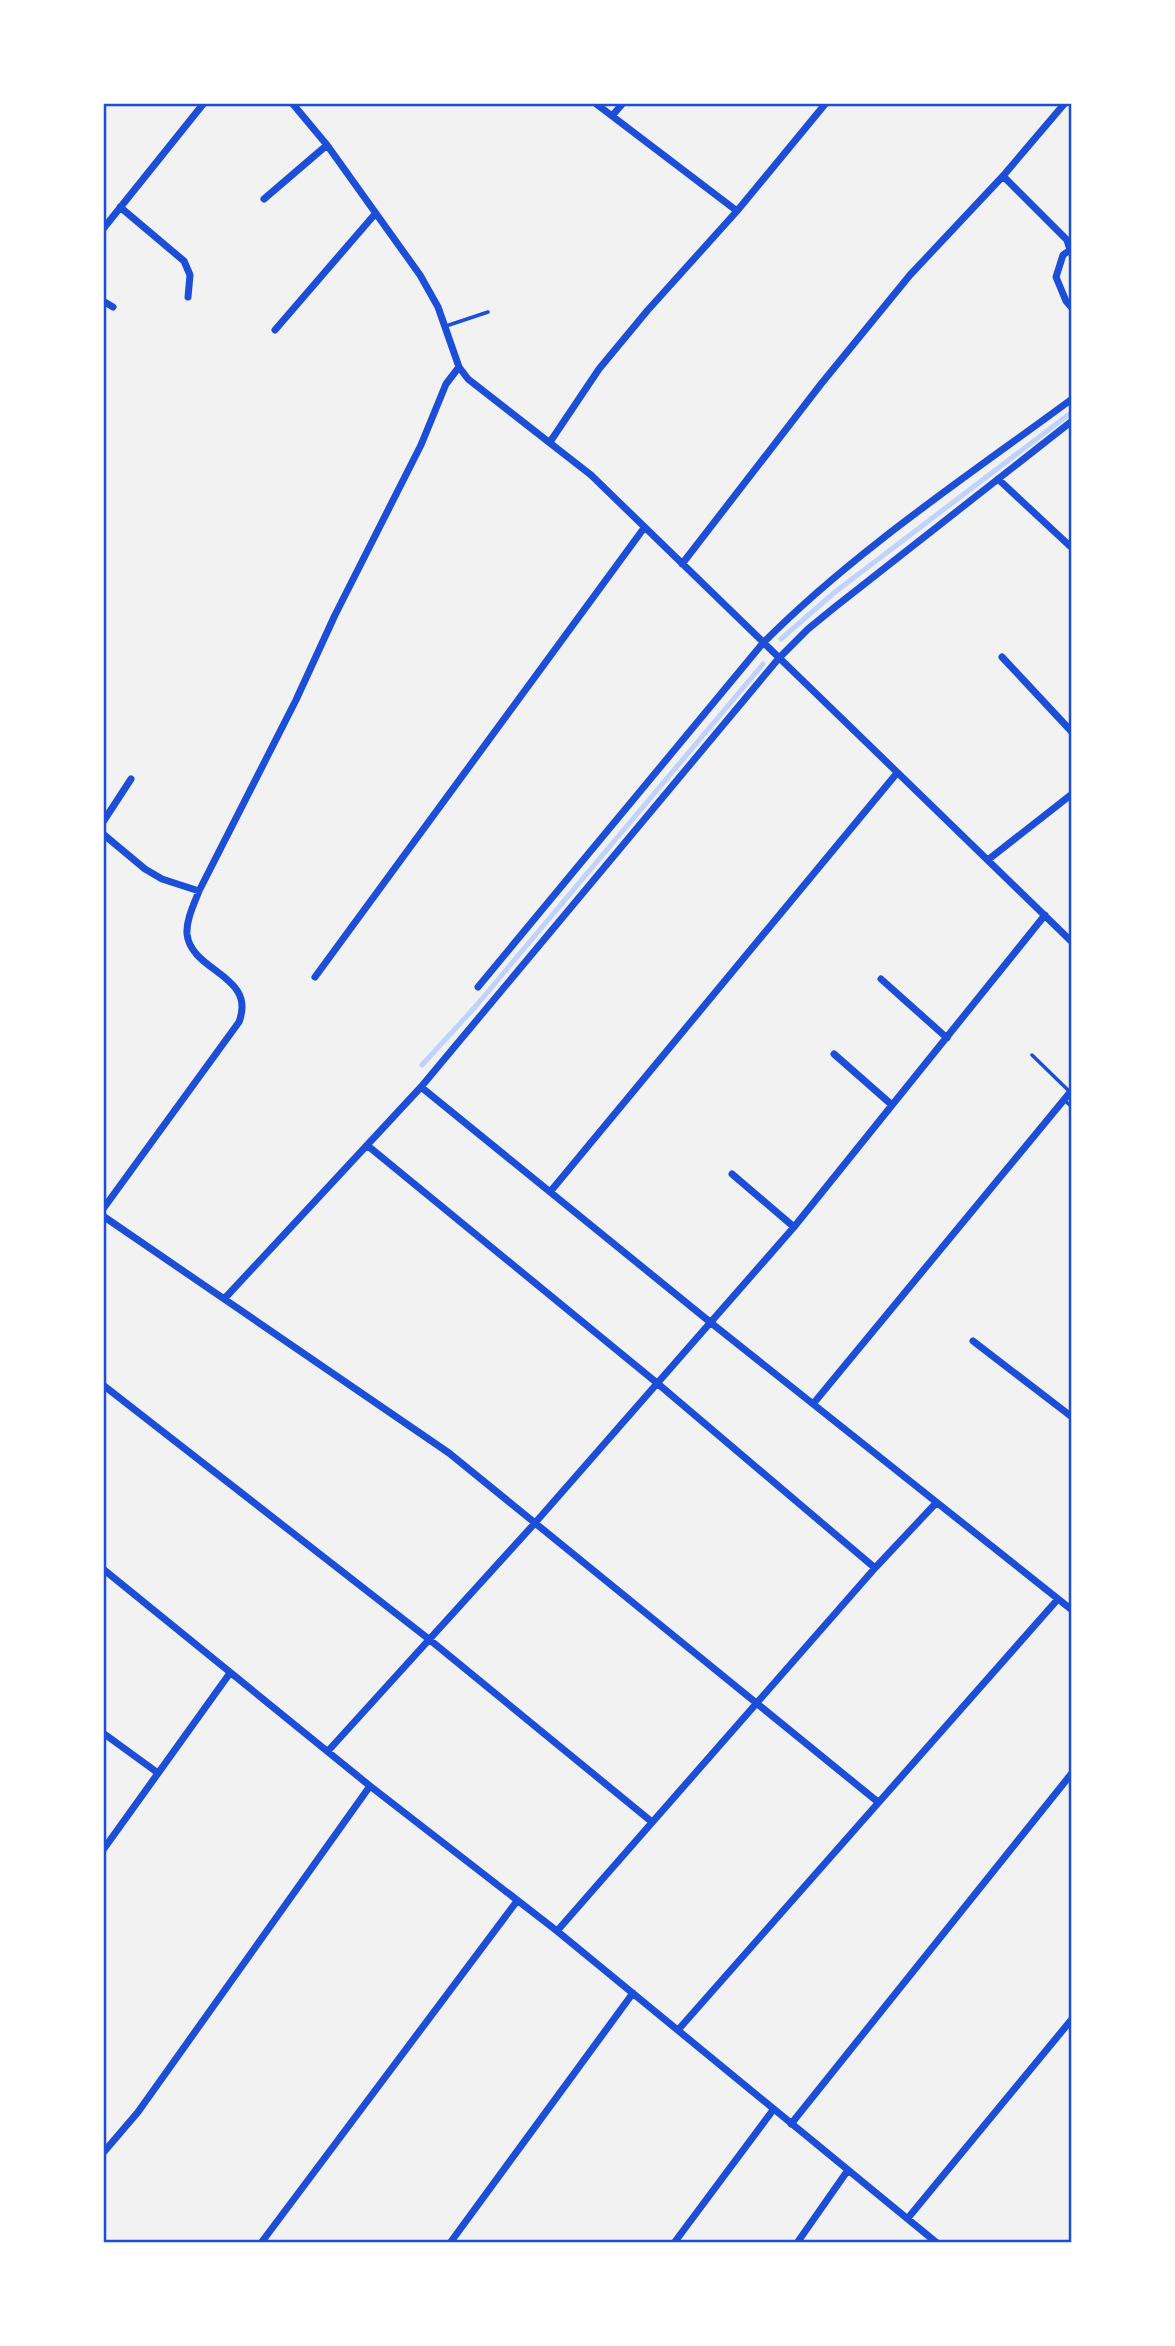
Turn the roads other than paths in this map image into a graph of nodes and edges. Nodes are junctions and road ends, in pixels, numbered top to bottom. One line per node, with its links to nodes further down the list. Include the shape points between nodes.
1 (204, 103): 11 (street)
2 (292, 103): 8 (street)
3 (595, 103): 7 (street)
4 (623, 103): 7 (street)
5 (826, 103): 12 (street)
6 (1065, 103): 9 (street)
7 (612, 116): 12 (street)
8 (327, 145): 10 (street); 13 (street)
9 (1003, 176): 15 (street, via 1067,240); 30 (street, via 910,275)
10 (264, 199)
11 (120, 207): 14 (street); 16 (street, via 184,261 190,275)
12 (737, 211): 26 (street, via 599,369)
13 (375, 214): 21 (street, via 426,283); 22 (street)
14 (103, 229)
15 (1071, 250): 19 (street, via 1063,255 1056,277)
16 (188, 298)
17 (103, 301): 18 (street)
18 (113, 307)
19 (1072, 308)
20 (488, 312): 21 (lane)
21 (446, 326): 23 (street)
22 (275, 330)
23 (459, 367): 26 (street, via 481,390); 41 (street, via 446,384 421,445)
24 (1072, 399): 31 (street, via 878,543)
25 (1072, 421): 27 (street)
26 (550, 442): 28 (street)
27 (998, 479): 29 (street); 33 (street, via 817,621)
28 (644, 528): 30 (street); 44 (street)
29 (1072, 548)
30 (682, 564): 31 (street)
31 (763, 643): 33 (street); 46 (street)
32 (1002, 657): 34 (street)
33 (779, 658): 35 (street); 50 (street)
34 (1072, 732)
35 (897, 773): 40 (street); 57 (street)
36 (131, 779): 38 (street)
37 (1072, 794): 40 (street)
38 (103, 822)
39 (103, 834): 41 (street, via 153,874)
40 (989, 859): 42 (street)
41 (199, 891): 58 (street, via 188,923 189,940 239,991 243,1011)
42 (1045, 915): 43 (street); 47 (street)
43 (1072, 942)
44 (315, 977)
45 (881, 979): 47 (street)
46 (478, 987)
47 (947, 1038): 53 (street)
48 (834, 1054): 53 (street)
49 (1032, 1055): 51 (lane)
50 (421, 1087): 55 (street); 57 (street)
51 (1071, 1091): 52 (street)
52 (1063, 1100): 54 (lane); 66 (street)
53 (892, 1105): 60 (street)
54 (1072, 1107)
55 (368, 1146): 61 (street); 64 (street)
56 (732, 1174): 60 (street)
57 (550, 1192): 62 (street)
58 (103, 1209)
59 (103, 1216): 61 (street)
60 (793, 1227): 62 (street)
61 (225, 1298): 69 (street, via 449,1453)
62 (710, 1322): 64 (street); 66 (street)
63 (973, 1341): 67 (street)
64 (657, 1383): 69 (street); 70 (street)
65 (103, 1385): 74 (street)
66 (813, 1404): 68 (street)
67 (1072, 1418)
68 (936, 1503): 70 (street); 72 (street)
69 (535, 1523): 74 (street); 76 (street)
70 (875, 1568): 76 (street)
71 (103, 1569): 75 (street)
72 (1058, 1599): 73 (street); 82 (street)
73 (1072, 1610)
74 (430, 1640): 78 (street); 83 (street)
75 (230, 1673): 78 (street); 79 (street)
76 (757, 1703): 82 (street); 83 (street)
77 (103, 1733): 79 (street)
78 (328, 1751): 81 (street)
79 (158, 1773): 84 (street)
80 (1072, 1773): 91 (street)
81 (370, 1786): 85 (street); 92 (street, via 138,2112)
82 (878, 1802): 89 (street)
83 (652, 1822): 86 (street)
84 (103, 1850)
85 (517, 1901): 86 (street); 95 (street)
86 (557, 1931): 87 (street)
87 (633, 1993): 89 (street); 96 (street)
88 (1072, 2019): 94 (street)
89 (678, 2030): 90 (street)
90 (773, 2110): 91 (street); 97 (street)
91 (791, 2124): 93 (street)
92 (103, 2152)
93 (848, 2170): 94 (street); 98 (street)
94 (908, 2218): 99 (street)
95 (261, 2243)
96 (450, 2243)
97 (674, 2243)
98 (797, 2243)
99 (937, 2243)

